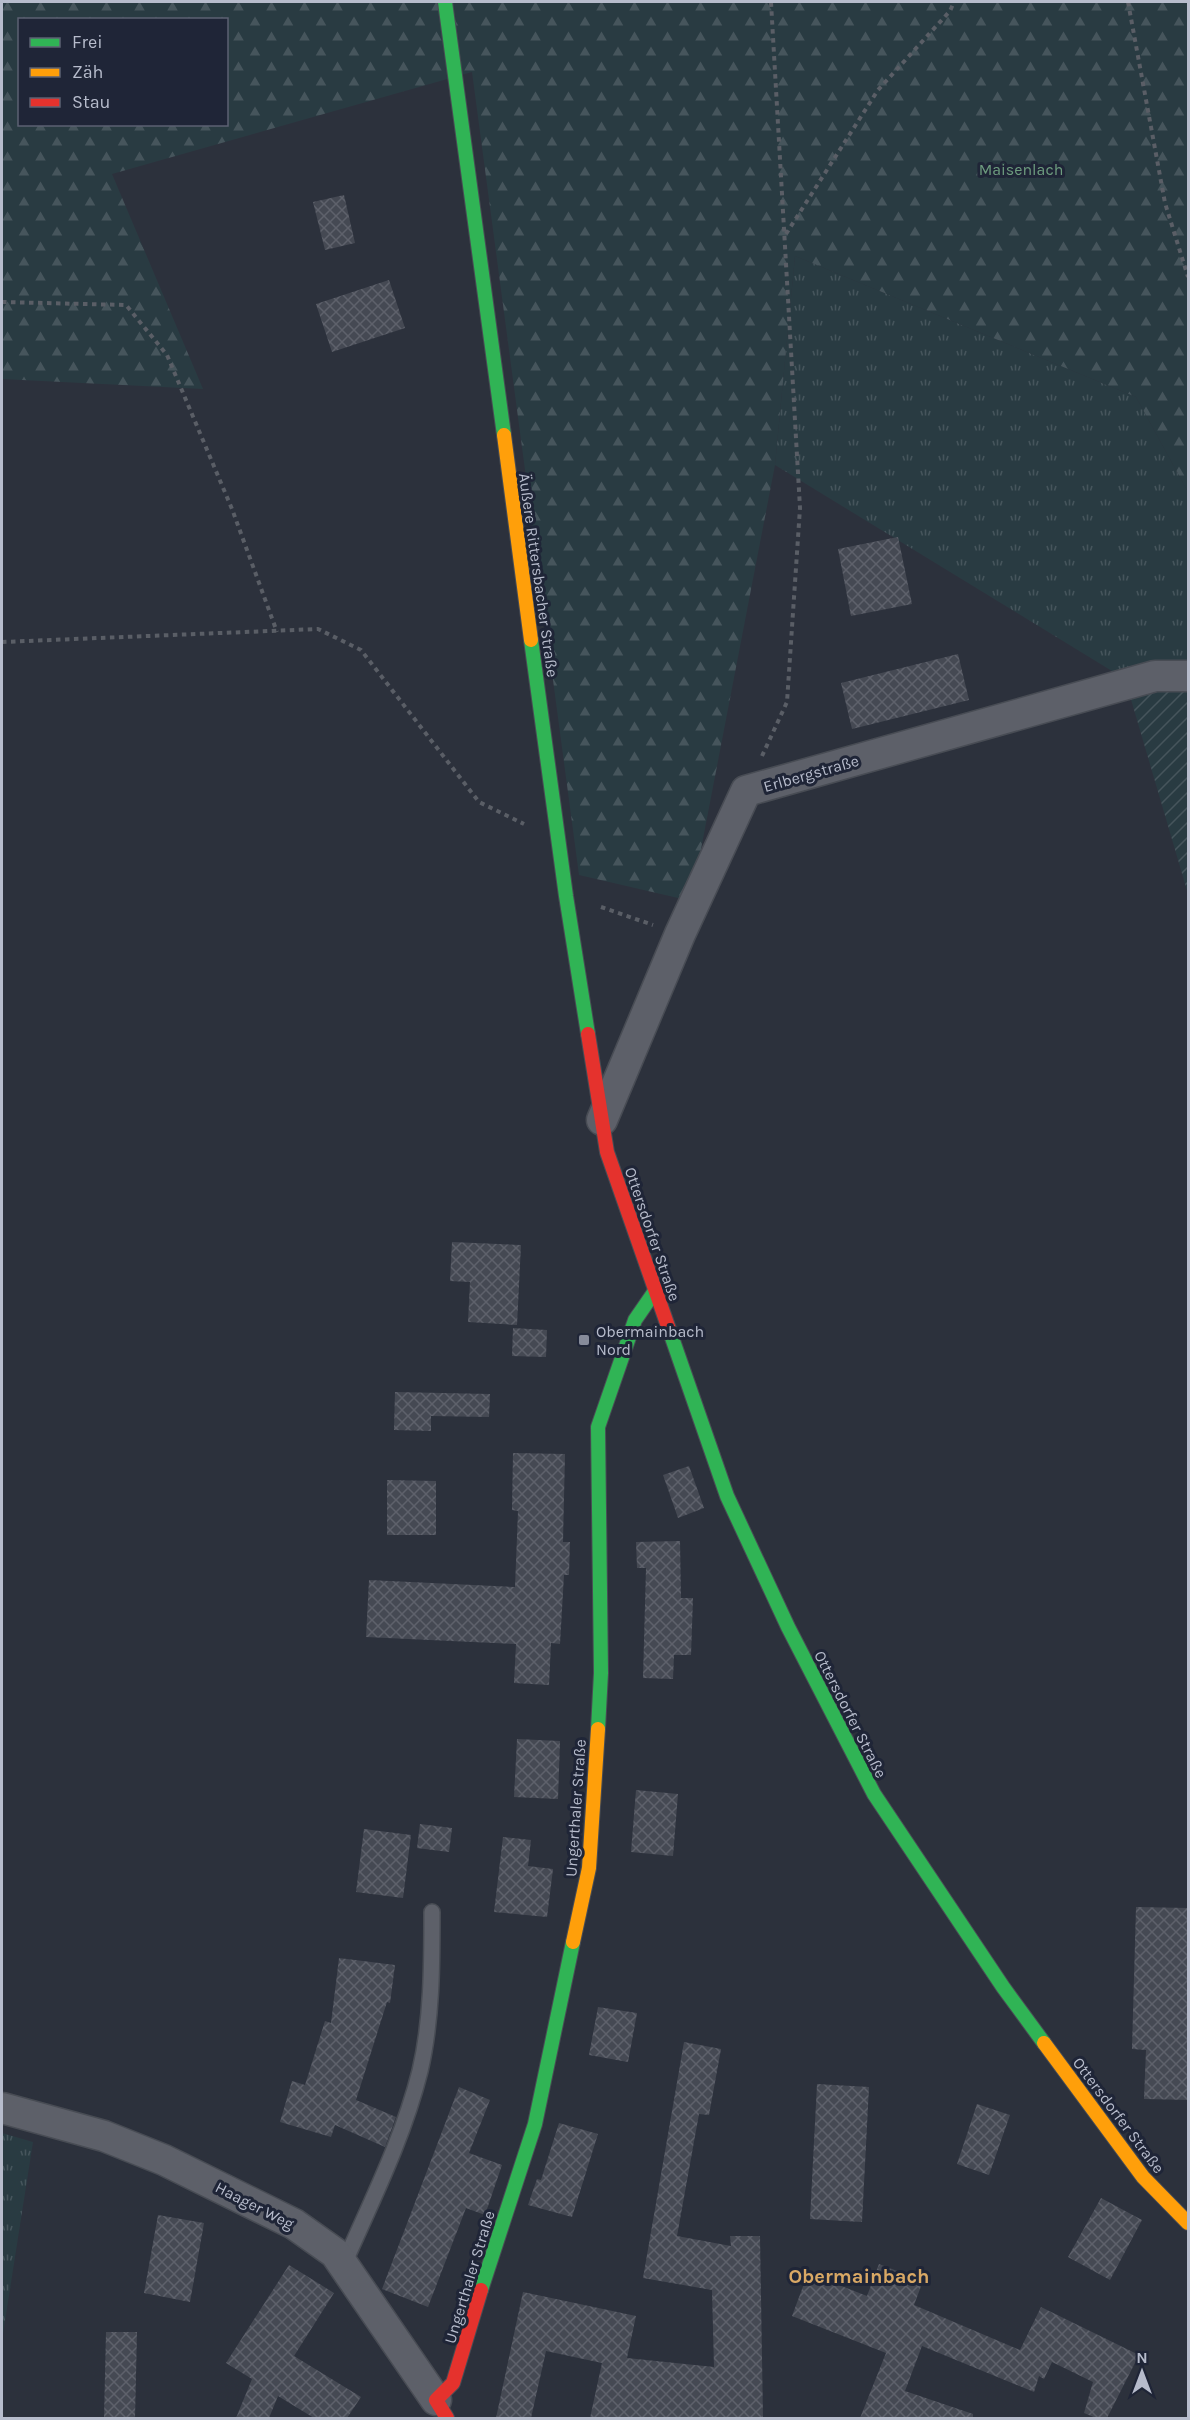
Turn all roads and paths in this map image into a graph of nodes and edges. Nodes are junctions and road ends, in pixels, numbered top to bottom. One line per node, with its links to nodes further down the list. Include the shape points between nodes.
1 (446, 2): 13 (main road, Äußere Rittersbacher Straße)
2 (771, 2): 5 (path)
3 (954, 2): 5 (path, via 878,90)
4 (1128, 2): 6 (path, via 1165,203)
5 (785, 235): 11 (path, via 800,508 788,702)
6 (1188, 277)
7 (2, 302): 8 (path, via 126,305 167,355 232,509)
8 (278, 632): 9 (path); 12 (path, via 318,629 361,650 479,802)
9 (2, 642)
10 (1188, 676): 11 (street, Erlbergstraße, via 1155,676)
11 (746, 791): 14 (street, Erlbergstraße)
12 (525, 825)
13 (566, 896): 14 (path); 15 (main road, Äußere Rittersbacher Straße)
14 (680, 934): 15 (street, Erlbergstraße)
15 (602, 1120): 16 (main road, Äußere Rittersbacher Straße)
16 (607, 1152): 17 (main road, Ottersdorfer Straße)
17 (655, 1291): 20 (main road, Ottersdorfer Straße, via 727,1496 788,1627 874,1794 1003,1987 1143,2177); 22 (main road, Ungerthaler Straße, via 635,1320 598,1427 601,1673 589,1868 535,2124 461,2362)
18 (432, 1912): 21 (lane, via 432,1968 420,2069 402,2132)
19 (2, 2108): 21 (street, Haager Weg, via 104,2136 164,2160 294,2224 336,2253)
20 (1188, 2223)
21 (344, 2266): 22 (street, Haager Weg)
22 (442, 2409)

